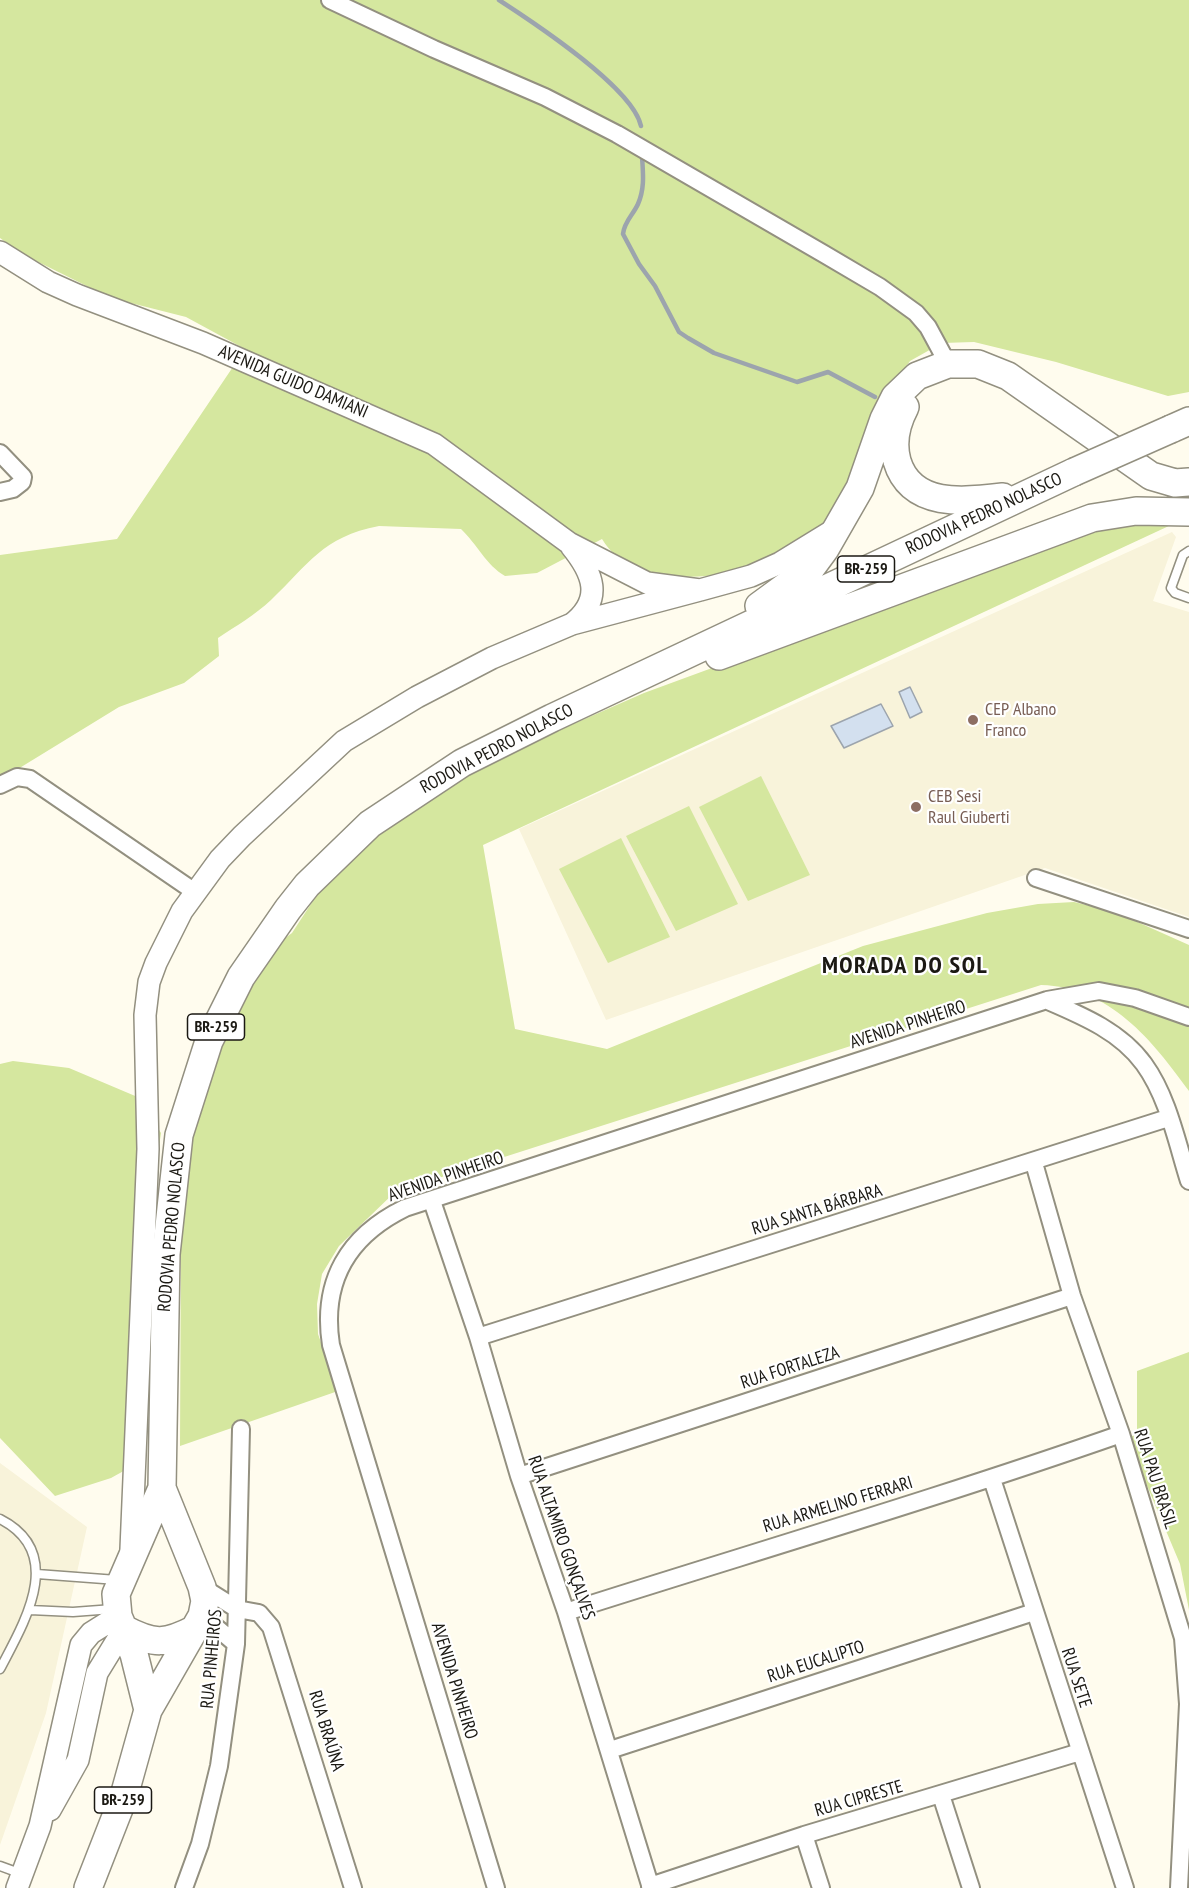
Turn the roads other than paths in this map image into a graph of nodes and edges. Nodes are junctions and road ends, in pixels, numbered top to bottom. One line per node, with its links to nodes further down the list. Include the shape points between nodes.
1 (330, 0): 3 (street, via 434,50 545,96 824,254 916,313)
2 (0, 252): 11 (street, AVENIDA GUIDO DAMIANI, via 77,295 203,343 434,444)
3 (948, 364): 6 (highway, via 978,364 1008,376 1151,476 1175,483); 10 (highway, via 918,376 896,397 884,419 860,488)
4 (1180, 425): 8 (highway, RODOVIA PEDRO NOLASCO / BR-259, bridge)
5 (0, 453): 7 (street, via 23,477 13,489)
6 (1189, 482)
7 (0, 492)
8 (1025, 494): 9 (highway, via 950,500 930,496 909,484 895,451 900,417 909,399 924,385 942,377 979,378 1001,387); 16 (highway, RODOVIA PEDRO NOLASCO / BR-259)
9 (1187, 511): 17 (highway, via 1116,512 1072,524)
10 (838, 527): 13 (street, AVENIDA GUIDO DAMIANI, via 751,576); 16 (highway, via 811,568)
11 (569, 543): 13 (street, AVENIDA GUIDO DAMIANI, via 647,583); 15 (street, AVENIDA GUIDO DAMIANI, via 586,564 592,593 589,606)
12 (1189, 551): 14 (lane, via 1183,555 1171,588)
13 (700, 590): 15 (street)
14 (1189, 598)
15 (572, 624): 20 (street, via 492,658 344,741 242,836)
16 (706, 645): 17 (highway, RODOVIA PEDRO NOLASCO / BR-259)
17 (552, 718): 34 (highway, RODOVIA PEDRO NOLASCO / BR-259, via 462,763 370,824 307,885 241,977 202,1061 179,1135 166,1254)
18 (0, 785): 20 (street, via 16,777 30,779)
19 (1036, 878): 21 (street)
20 (195, 892): 37 (street, via 160,954 146,999 148,1149)
21 (1189, 929)
22 (1047, 1000): 23 (street, AVENIDA PINHEIRO, via 1113,993); 24 (street, via 1093,1021 1132,1051 1154,1080); 27 (street, AVENIDA PINHEIRO)
23 (1189, 1017)
24 (1168, 1118): 25 (street, RUA SANTA BÁRBARA); 26 (street)
25 (1034, 1162): 28 (street, RUA PAU BRASIL); 29 (street, RUA SANTA BÁRBARA)
26 (1189, 1181)
27 (432, 1202): 29 (street, RUA ALTAMIRO GONÇALVES); 56 (street, AVENIDA PINHEIRO, via 405,1208 372,1226 350,1251 333,1285 329,1331)
28 (1072, 1296): 31 (street, RUA PAU BRASIL); 32 (street, RUA FORTALEZA)
29 (478, 1338): 32 (street, RUA ALTAMIRO GONÇALVES)
30 (241, 1429): 40 (street, RUA PINHEIROS)
31 (1121, 1434): 33 (street, RUA ARMELINO FERRARI); 65 (street, RUA PAU BRASIL, via 1179,1619 1185,1654 1188,1704)
32 (519, 1476): 42 (street, RUA ALTAMIRO GONÇALVES)
33 (992, 1479): 42 (street, RUA ARMELINO FERRARI); 43 (street, RUA SETE)
34 (162, 1488): 36 (highway, RODOVIA PEDRO NOLASCO / BR-259); 37 (highway, RODOVIA PEDRO NOLASCO / BR-259)
35 (0, 1519): 38 (lane, via 26,1541)
36 (190, 1558): 37 (highway, via 167,1547 152,1547); 39 (highway, RODOVIA PEDRO NOLASCO / BR-259)
37 (126, 1571): 38 (lane); 44 (highway, RODOVIA PEDRO NOLASCO / BR-259, via 116,1594)
38 (37, 1574): 41 (lane)
39 (202, 1587): 40 (street, RUA BRAÚNA); 45 (highway, RODOVIA PEDRO NOLASCO / BR-259, via 205,1601)
40 (237, 1609): 46 (street, RUA PINHEIROS); 61 (street, RUA BRAÚNA, via 259,1613 271,1626)
41 (30, 1610): 44 (lane); 47 (lane)
42 (566, 1612): 49 (street, RUA ALTAMIRO GONÇALVES)
43 (1034, 1612): 49 (street, RUA EUCALIPTO); 50 (street, RUA SETE)
44 (119, 1618): 45 (highway, via 149,1641 172,1641); 48 (highway, RODOVIA PEDRO NOLASCO / BR-259, via 134,1654); 55 (street, via 92,1633 81,1646 40,1826)
45 (195, 1629): 46 (street, via 217,1628); 48 (highway, RODOVIA PEDRO NOLASCO / BR-259)
46 (236, 1644): 54 (street, RUA PINHEIROS, via 219,1766)
47 (0, 1670)
48 (148, 1710): 58 (highway, RODOVIA PEDRO NOLASCO / BR-259, via 124,1796)
49 (610, 1750): 57 (street, RUA ALTAMIRO GONÇALVES)
50 (1080, 1752): 51 (street, RUA CIPRESTE); 64 (street, RUA SETE)
51 (941, 1795): 52 (street, RUA CIPRESTE); 63 (street)
52 (804, 1836): 57 (street, RUA CIPRESTE); 62 (street)
53 (0, 1866): 55 (lane)
54 (192, 1868): 59 (street, RUA PINHEIROS); 60 (street)
55 (20, 1881)
56 (493, 1884)
57 (651, 1887)
58 (88, 1888)
59 (184, 1888)
60 (198, 1888)
61 (353, 1888)
62 (822, 1888)
63 (971, 1888)
64 (1125, 1888)
65 (1179, 1888)

